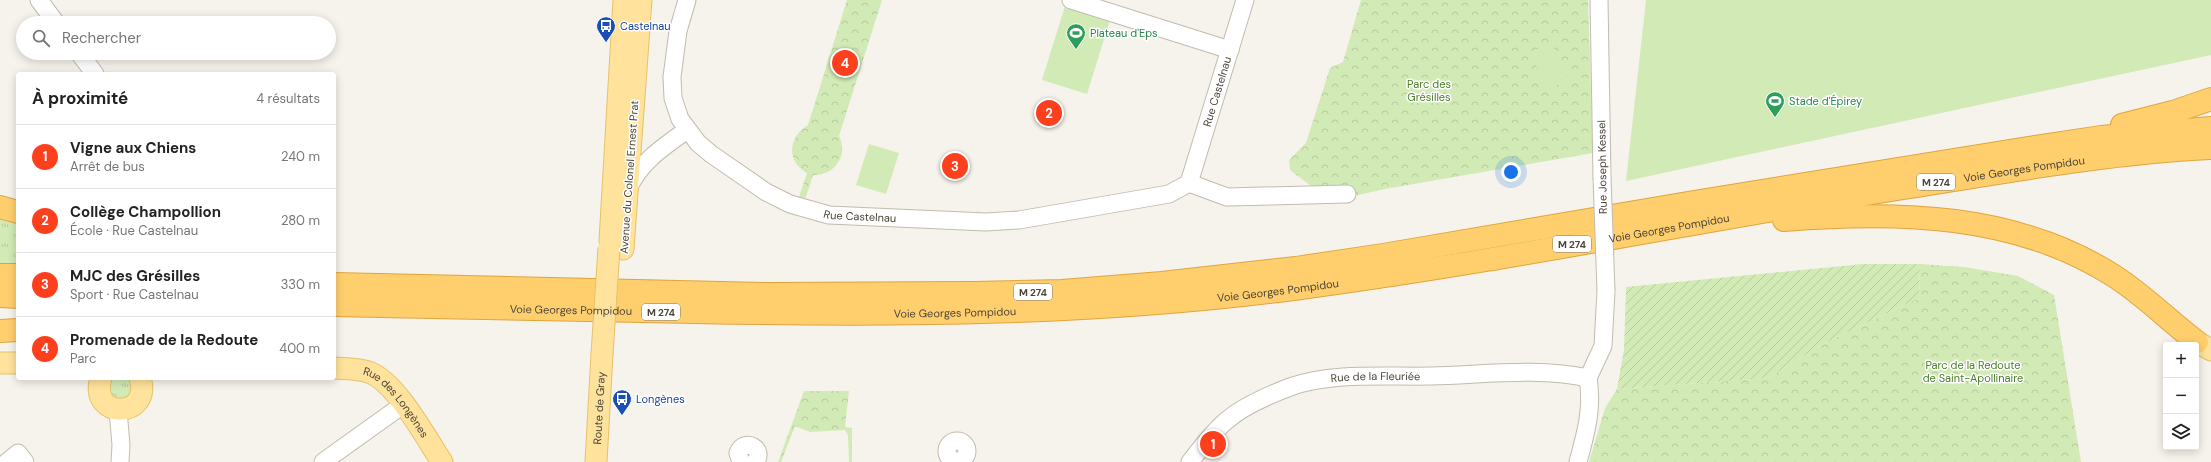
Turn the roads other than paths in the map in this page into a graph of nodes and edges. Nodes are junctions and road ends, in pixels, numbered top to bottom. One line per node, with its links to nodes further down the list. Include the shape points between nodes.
1 (39, 0): 8 (street)
2 (624, 0): 23 (main road, Avenue du Colonel Ernest Prat)
3 (641, 0): 18 (main road, Avenue du Colonel Ernest Prat)
4 (687, 0): 14 (street, Rue Castelnau, via 678,31 672,77 673,98 679,117)
5 (1071, 0): 9 (street)
6 (1245, 0): 9 (street, Rue Castelnau)
7 (1599, 0): 41 (street, Rue Joseph Kessel, bridge, via 1606,291 1603,346)
8 (51, 16)
9 (1230, 50): 17 (street, Rue Castelnau)
10 (84, 60): 11 (street)
11 (93, 72)
12 (2211, 99): 15 (highway, via 2173,112)
13 (2211, 128): 15 (highway, Voie Georges Pompidou / M 274, via 2101,137)
14 (687, 130): 17 (street, Rue Castelnau, via 711,154 773,196 798,208 828,215 953,222 1019,220 1169,194); 18 (street, via 642,165 634,175)
15 (2041, 146): 28 (highway, Voie Georges Pompidou / M 274, via 1383,255 1162,283 975,294 769,294)
16 (2211, 148): 22 (highway, Voie Georges Pompidou / M 274, via 2086,160 1825,200)
17 (1189, 183): 19 (street, via 1227,197)
18 (628, 191): 23 (main road, Avenue du Colonel Ernest Prat)
19 (1347, 194)
20 (0, 207): 21 (highway)
21 (16, 211)
22 (1663, 229): 32 (highway, Voie Georges Pompidou / M 274, via 1301,288 1161,304 981,314 849,315); 36 (highway, via 1804,218 1872,216 1939,218 1983,224 2058,246 2089,262 2120,281)
23 (616, 249): 37 (main road, Avenue du Colonel Ernest Prat, bridge)
24 (0, 274): 25 (highway)
25 (16, 275)
26 (336, 279): 28 (highway)
27 (336, 284): 28 (highway, Voie Georges Pompidou / M 274)
28 (364, 284)
29 (0, 296): 30 (highway)
30 (16, 297)
31 (336, 305): 32 (highway, Voie Georges Pompidou / M 274)
32 (474, 309): 33 (highway)
33 (336, 317)
34 (16, 330): 35 (highway)
35 (0, 331)
36 (2206, 344)
37 (609, 354): 51 (main road, Route de Gray); 52 (main road, Route de Gray)
38 (0, 363): 39 (main road)
39 (16, 363)
40 (336, 368): 44 (main road, Rue des Longènes, via 362,370 375,375)
41 (1588, 378): 55 (street, Rue de la Fleuriée, via 1551,373 1349,378 1310,382 1272,395 1226,420); 56 (street, via 1591,402 1588,427)
42 (101, 380): 45 (main road, via 101,398 106,404)
43 (144, 380): 45 (main road, via 137,403 125,410)
44 (404, 404): 49 (street); 50 (main road, Rue des Longènes)
45 (118, 410): 48 (street)
46 (7, 462): 47 (street, via 18,453)
47 (25, 462)
48 (120, 462)
49 (323, 462)
50 (442, 462)
51 (596, 462)
52 (609, 462)
53 (741, 462): 54 (street, via 738,453 747,444 754,446 758,451)
54 (755, 462)
55 (1190, 462)
56 (1578, 462)

